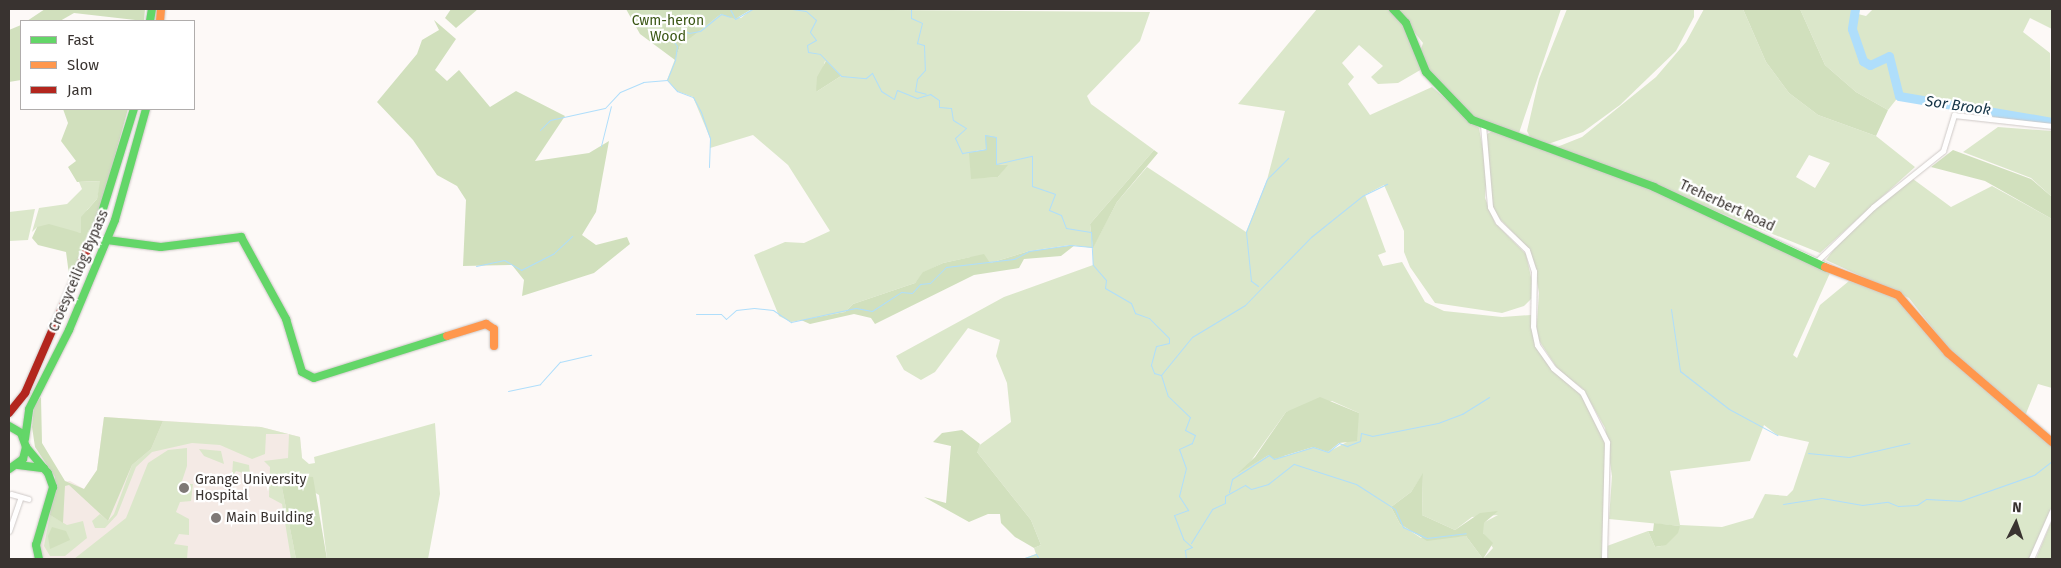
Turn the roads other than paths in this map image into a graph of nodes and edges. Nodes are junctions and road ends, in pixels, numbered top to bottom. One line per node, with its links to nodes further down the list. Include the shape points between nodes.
1 (1393, 9): 4 (main road, Treherbert Road, via 1406,23 1436,86)
2 (134, 110): 11 (main road, Croesyceiliog Bypass, via 108,199 67,303 25,392)
3 (146, 110): 6 (main road, Croesyceiliog Bypass)
4 (1483, 125): 7 (main road, Treherbert Road, via 1654,187); 24 (street, via 1490,207 1498,222 1526,250 1534,271 1532,326 1537,345 1553,368 1582,392 1607,442)
5 (2052, 126): 8 (street, via 1954,115 1943,151 1873,207)
6 (107, 240): 10 (main road, via 161,246 242,238 282,311 302,372 314,378 486,324 494,328); 14 (main road, Croesyceiliog Bypass, via 29,409)
7 (1769, 240): 8 (street); 9 (main road, Treherbert Road)
8 (1819, 259): 9 (street)
9 (1835, 272): 13 (main road, Treherbert Road, via 1882,287 1908,302 1948,353)
10 (494, 346)
11 (9, 413)
12 (9, 426): 14 (main road)
13 (2052, 442)
14 (26, 443): 15 (main road, Croesyceiliog Bypass); 16 (main road)
15 (18, 465): 16 (main road); 17 (main road)
16 (44, 468): 23 (main road, via 53,487 37,541)
17 (9, 469)
18 (12, 494): 19 (street)
19 (20, 497): 20 (street); 22 (street)
20 (28, 499)
21 (2052, 511): 25 (street)
22 (9, 531)
23 (39, 559)
24 (1604, 559)
25 (2031, 559)

